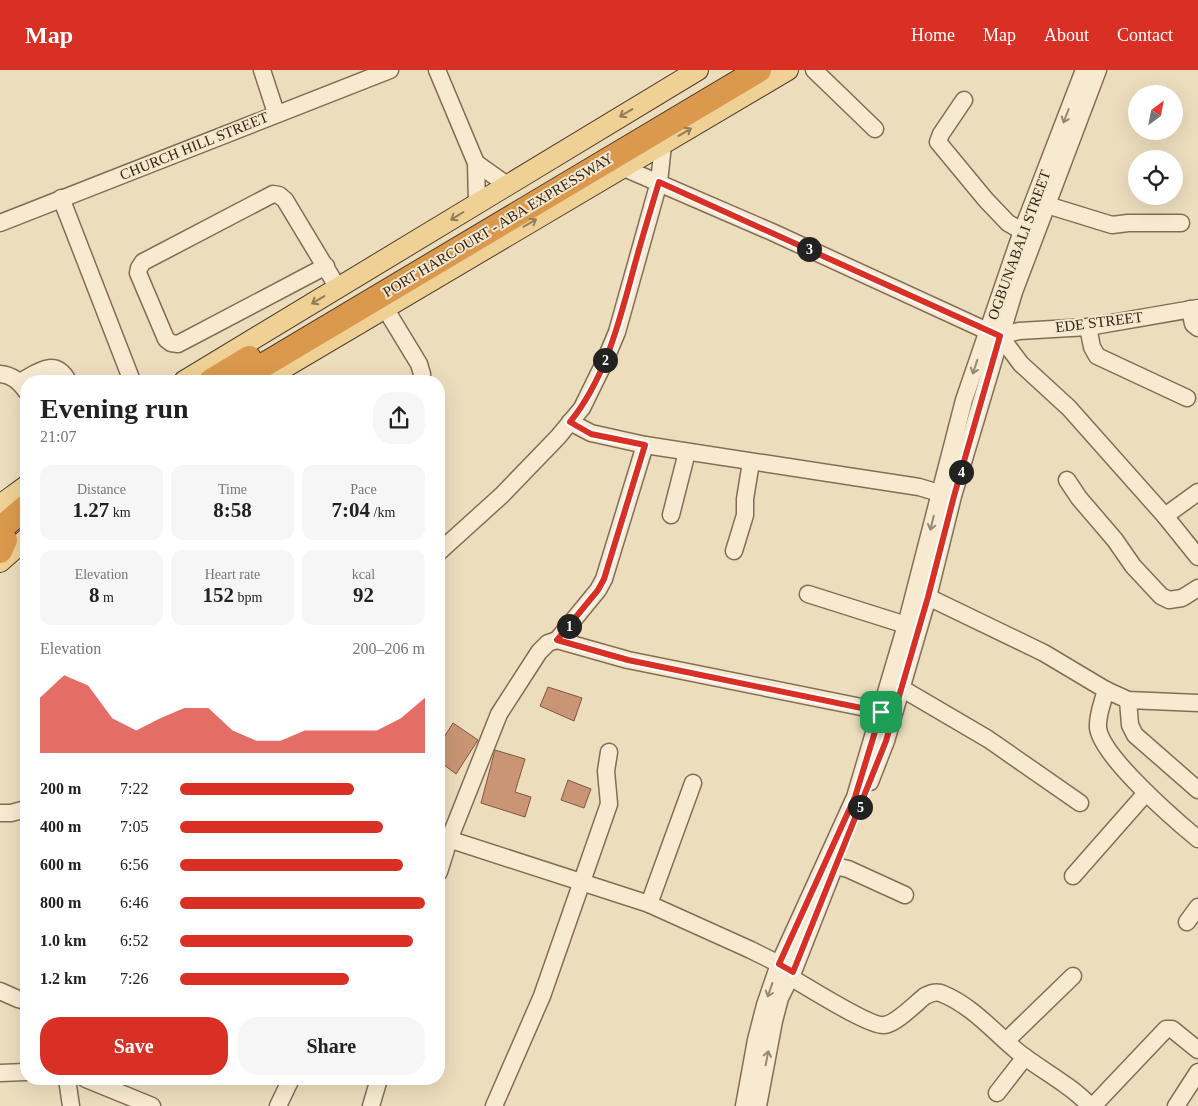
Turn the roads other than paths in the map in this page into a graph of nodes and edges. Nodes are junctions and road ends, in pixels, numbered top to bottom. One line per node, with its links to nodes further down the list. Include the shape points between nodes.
1 (262, 70): 12 (street)
2 (390, 70): 12 (street, CHURCH HILL STREET)
3 (437, 70): 15 (street)
4 (698, 70): 19 (main road, one-way to 19)
5 (728, 70): 16 (highway, PORT HARCOURT - ABA EXPRESSWAY)
6 (760, 70): 16 (highway, PORT HARCOURT - ABA EXPRESSWAY)
7 (788, 70): 14 (main road, one-way to 7)
8 (814, 70): 13 (street)
9 (1084, 70): 25 (street, OGBUNABALI STREET, one-way to 25)
10 (1098, 70): 22 (street, OGBUNABALI STREET)
11 (964, 100): 25 (street, via 938,142 986,200 1008,223)
12 (276, 113): 20 (street, CHURCH HILL STREET)
13 (876, 129)
14 (663, 145): 17 (main road); 18 (street)
15 (476, 164): 19 (street); 21 (street)
16 (581, 167): 38 (highway, PORT HARCOURT - ABA EXPRESSWAY); 39 (highway, PORT HARCOURT - ABA EXPRESSWAY)
17 (624, 168): 18 (street); 28 (main road, one-way to 17)
18 (659, 182): 32 (street); 44 (street, via 617,332 582,408)
19 (507, 185): 21 (main road)
20 (61, 198): 23 (street, CHURCH HILL STREET); 36 (street)
21 (477, 203): 27 (main road, one-way to 27)
22 (1047, 205): 24 (street, via 1112,226 1128,223); 32 (street, OGBUNABALI STREET, via 1014,292)
23 (0, 223)
24 (1181, 224)
25 (1022, 231): 32 (street, OGBUNABALI STREET)
26 (326, 266): 26 (street, via 285,200 273,194 143,262 138,273 166,339 171,344 178,344); 27 (street)
27 (338, 288): 37 (main road, one-way to 37)
28 (385, 308): 40 (main road); 41 (street, via 419,364)
29 (1194, 308): 30 (street, EDE STREET); 31 (street, via 1193,324)
30 (1088, 327): 32 (street, EDE STREET); 43 (street, via 1097,356)
31 (1198, 328)
32 (994, 334): 51 (street, OGBUNABALI STREET, one-way to 51, via 964,400); 54 (street, via 1068,408); 62 (street, OGBUNABALI STREET)
33 (0, 374): 42 (street, via 9,375)
34 (39, 375): 35 (street, via 50,367)
35 (65, 375)
36 (130, 375)
37 (194, 375)
38 (221, 375)
39 (247, 375)
40 (272, 375)
41 (422, 375)
42 (20, 384)
43 (1187, 398)
44 (570, 422): 45 (street, via 591,434); 56 (street, via 502,495)
45 (645, 445): 46 (street); 64 (street, via 604,579)
46 (687, 452): 47 (street); 53 (street)
47 (751, 462): 51 (street, via 919,487); 58 (street, via 745,515)
48 (1067, 480): 60 (street, via 1133,566 1161,596 1169,600 1182,598)
49 (20, 492): 52 (main road)
50 (1198, 492): 54 (street)
51 (939, 493): 63 (street, OGBUNABALI STREET, one-way to 63)
52 (8, 503): 57 (highway)
53 (671, 514)
54 (1165, 516): 59 (street)
55 (20, 532): 57 (highway)
56 (445, 542)
57 (8, 547)
58 (734, 551)
59 (1198, 557)
60 (1198, 588)
61 (808, 594): 63 (street)
62 (928, 597): 65 (street, OGBUNABALI STREET); 66 (street, via 1044,653)
63 (906, 626): 69 (street, OGBUNABALI STREET)
64 (557, 640): 69 (street, via 628,660); 77 (street, via 539,652 499,714)
65 (901, 688): 74 (street, via 988,739); 80 (street, OGBUNABALI STREET, via 886,741)
66 (1106, 690): 67 (street); 73 (street, via 1098,729 1118,761)
67 (1128, 700): 68 (street); 72 (street, via 1130,725 1135,735)
68 (1198, 703)
69 (881, 712): 87 (street, OGBUNABALI STREET, via 855,797)
70 (609, 752): 82 (street, via 606,770 609,804)
71 (693, 783): 84 (street)
72 (1198, 790)
73 (1146, 793): 79 (street); 81 (street)
74 (1080, 803)
75 (20, 811): 76 (street)
76 (0, 813)
77 (445, 836)
78 (445, 838): 82 (street)
79 (1198, 840)
80 (834, 866): 83 (street, via 848,869); 87 (street, OGBUNABALI STREET)
81 (1072, 876)
82 (582, 883): 84 (street); 106 (street, via 542,996)
83 (905, 895)
84 (649, 904): 87 (street, via 751,950)
85 (1198, 906): 86 (street)
86 (1187, 922)
87 (787, 971): 91 (street, via 878,1025 891,1023 930,993 941,993 982,1018); 107 (street, OGBUNABALI STREET, one-way to 107, via 765,1006); 108 (street, OGBUNABALI STREET, one-way to 87)
88 (1073, 976): 91 (street)
89 (0, 990): 90 (street)
90 (20, 1000)
91 (1006, 1041): 93 (street)
92 (1198, 1050): 109 (street, via 1172,1029 1166,1029)
93 (1025, 1058): 101 (street); 109 (street)
94 (20, 1072): 96 (street)
95 (1198, 1072): 110 (street)
96 (0, 1073)
97 (68, 1085): 102 (street)
98 (101, 1085): 103 (street)
99 (288, 1085): 104 (street)
100 (378, 1085): 105 (street)
101 (997, 1093)
102 (71, 1106)
103 (152, 1106)
104 (278, 1106)
105 (371, 1106)
106 (494, 1106)
107 (744, 1106)
108 (758, 1106)
109 (1092, 1106)
110 (1176, 1106)

